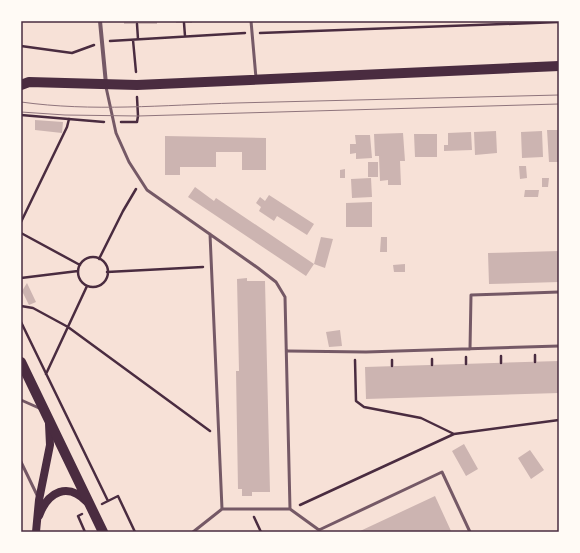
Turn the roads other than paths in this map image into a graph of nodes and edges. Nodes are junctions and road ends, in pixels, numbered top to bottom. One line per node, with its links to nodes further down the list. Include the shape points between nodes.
1 (100, 21): 6 (street)
2 (251, 21): 4 (lane)
3 (559, 66): 4 (main road)
4 (256, 80): 6 (main road)
5 (24, 83): 6 (main road)
6 (106, 85): 7 (lane, via 116,133 129,162 147,190)
7 (210, 234): 11 (lane, via 276,282 285,297); 18 (lane)
8 (559, 292): 10 (lane, via 471,294)
9 (559, 346): 10 (lane)
10 (470, 349): 11 (lane, via 355,352)
11 (288, 350): 19 (lane)
12 (21, 362): 14 (main road)
13 (21, 400): 14 (lane, via 38,408)
14 (47, 416): 16 (main road, via 50,445); 17 (main road)
15 (21, 462): 16 (lane)
16 (39, 500): 20 (main road)
17 (91, 506): 20 (main road, via 75,492 61,491 48,500); 21 (main road)
18 (222, 509): 19 (lane); 22 (lane)
19 (290, 509): 23 (lane, via 319,530 442,472)
20 (36, 528)
21 (103, 532)
22 (193, 532)
23 (470, 532)

